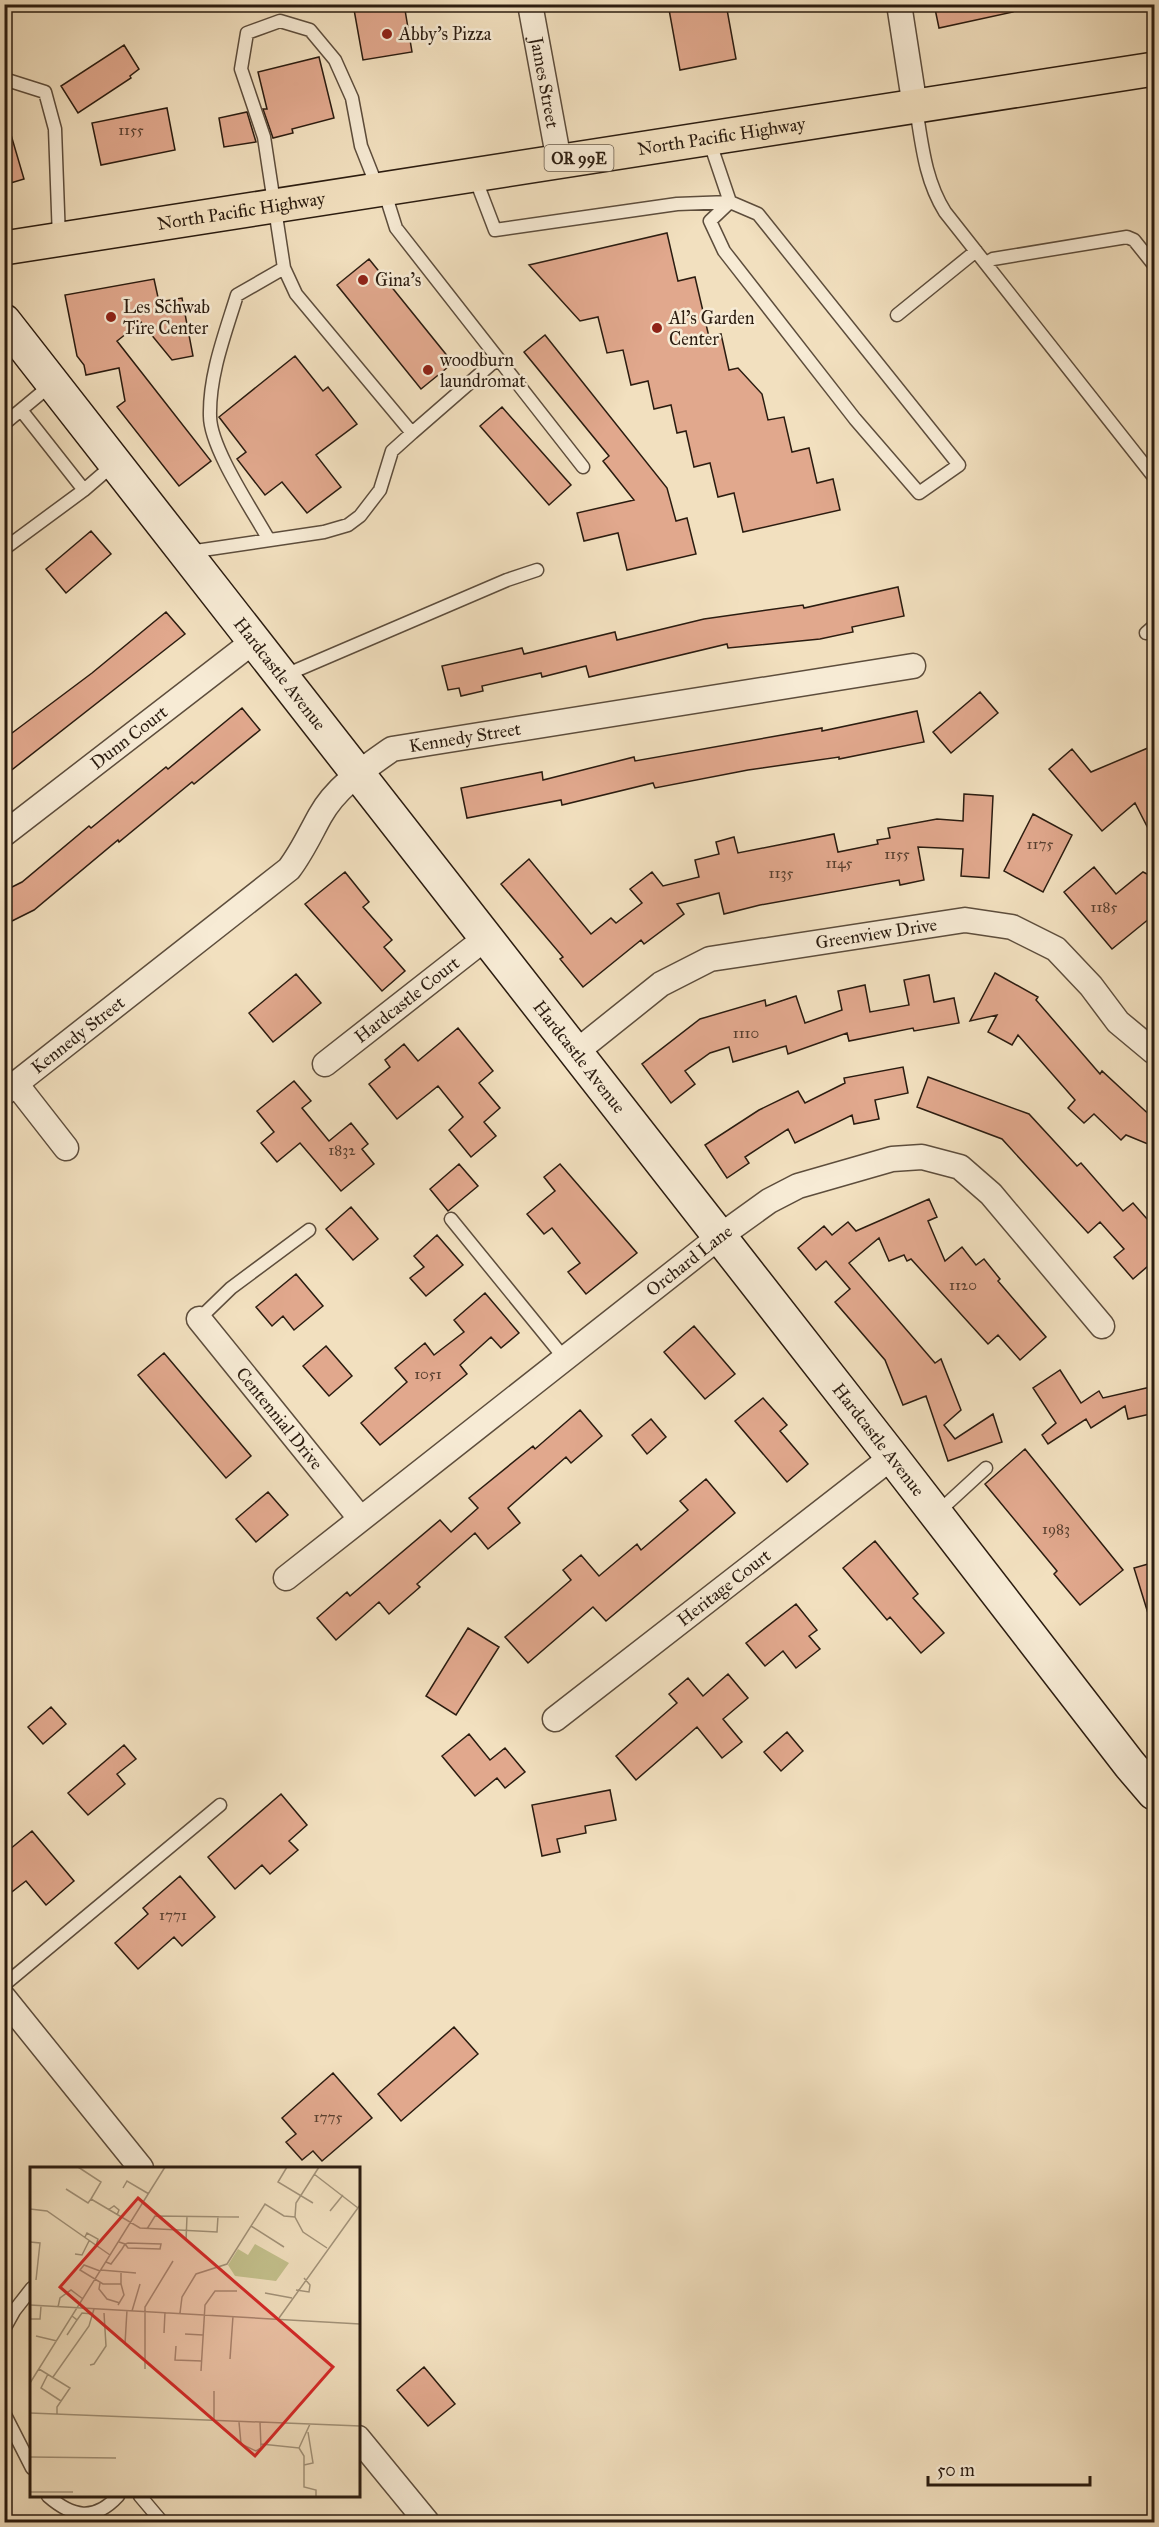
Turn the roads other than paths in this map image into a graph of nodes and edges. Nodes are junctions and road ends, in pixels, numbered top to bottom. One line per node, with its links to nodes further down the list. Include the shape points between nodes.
1 (530, 4): 7 (street, James Street)
2 (899, 4): 5 (street)
3 (1155, 69): 5 (main road, North Pacific Highway / OR 99E)
4 (4, 79): 12 (lane, via 45,92 56,129)
5 (915, 107): 6 (main road, North Pacific Highway / OR 99E); 14 (lane, via 933,192)
6 (709, 139): 7 (main road, North Pacific Highway / OR 99E); 10 (lane)
7 (559, 161): 8 (main road, North Pacific Highway / OR 99E)
8 (473, 175): 9 (main road, North Pacific Highway / OR 99E); 10 (lane, via 495,230 677,204)
9 (381, 189): 11 (main road, North Pacific Highway / OR 99E); 11 (lane, via 361,146 352,98 335,60 310,30 280,21 247,33 240,69 264,137); 20 (lane, via 396,228)
10 (730, 202): 10 (lane, via 710,221 724,251 855,419 919,493 959,465 758,214)
11 (277, 206): 12 (main road, North Pacific Highway / OR 99E); 17 (lane)
12 (59, 240): 13 (main road, North Pacific Highway / OR 99E)
13 (4, 248)
14 (976, 251): 15 (lane); 18 (lane)
15 (986, 263): 16 (lane, via 1127,237); 27 (lane)
16 (1155, 265)
17 (284, 268): 24 (lane, via 296,294); 29 (lane, via 237,296 216,364 209,418 220,450)
18 (897, 315)
19 (4, 321): 21 (street, Hardcastle Avenue)
20 (497, 359): 24 (lane); 26 (lane)
21 (53, 384): 22 (lane); 25 (street, Hardcastle Avenue)
22 (21, 410): 23 (lane); 28 (lane)
23 (6, 418)
24 (412, 433): 29 (lane, via 392,451 380,489 348,525)
25 (115, 463): 28 (lane); 31 (street, Hardcastle Avenue)
26 (584, 467)
27 (1155, 477)
28 (84, 489): 30 (lane)
29 (269, 540): 31 (lane)
30 (4, 549)
31 (185, 552): 33 (street, Hardcastle Avenue)
32 (537, 570): 35 (lane)
33 (254, 641): 35 (street, Hardcastle Avenue); 37 (street, Dunn Court)
34 (913, 666): 36 (street, Kennedy Street, via 400,747)
35 (282, 676): 36 (street, Hardcastle Avenue)
36 (358, 774): 38 (street, Hardcastle Avenue); 42 (street, Kennedy Street, via 337,792 320,815 290,869)
37 (4, 834)
38 (487, 937): 39 (street, Hardcastle Avenue); 41 (street, Hardcastle Court)
39 (576, 1052): 40 (street, Greenview Drive, via 661,984 711,959 965,920 1012,927 1056,949 1119,1022); 46 (street, Hardcastle Avenue)
40 (1155, 1052)
41 (325, 1064)
42 (10, 1088): 43 (street)
43 (66, 1148)
44 (451, 1219): 49 (lane)
45 (309, 1230): 47 (lane, via 231,1288)
46 (719, 1237): 48 (street, Orchard Lane, via 769,1201 798,1186 892,1159 922,1157 960,1167 991,1194); 49 (street, Orchard Lane); 50 (street, Hardcastle Avenue)
47 (199, 1318): 53 (street, Centennial Drive)
48 (1102, 1326)
49 (565, 1359): 53 (street, Orchard Lane)
50 (892, 1456): 52 (street, Hardcastle Avenue); 55 (street, Heritage Court)
51 (986, 1468): 52 (lane)
52 (936, 1514): 56 (street, Hardcastle Avenue)
53 (360, 1518): 54 (street, Orchard Lane)
54 (286, 1578)
55 (555, 1719)
56 (1155, 1793)
57 (220, 1805): 58 (lane)
58 (4, 1985)
59 (4, 1998): 60 (street)
60 (139, 2167)
61 (30, 2291): 62 (lane)
62 (4, 2329)
63 (4, 2413): 65 (lane)
64 (360, 2440): 70 (street)
65 (30, 2464)
66 (49, 2497): 67 (lane, via 74,2514 95,2512)
67 (117, 2497)
68 (141, 2497): 69 (lane)
69 (162, 2523)
70 (427, 2523)

